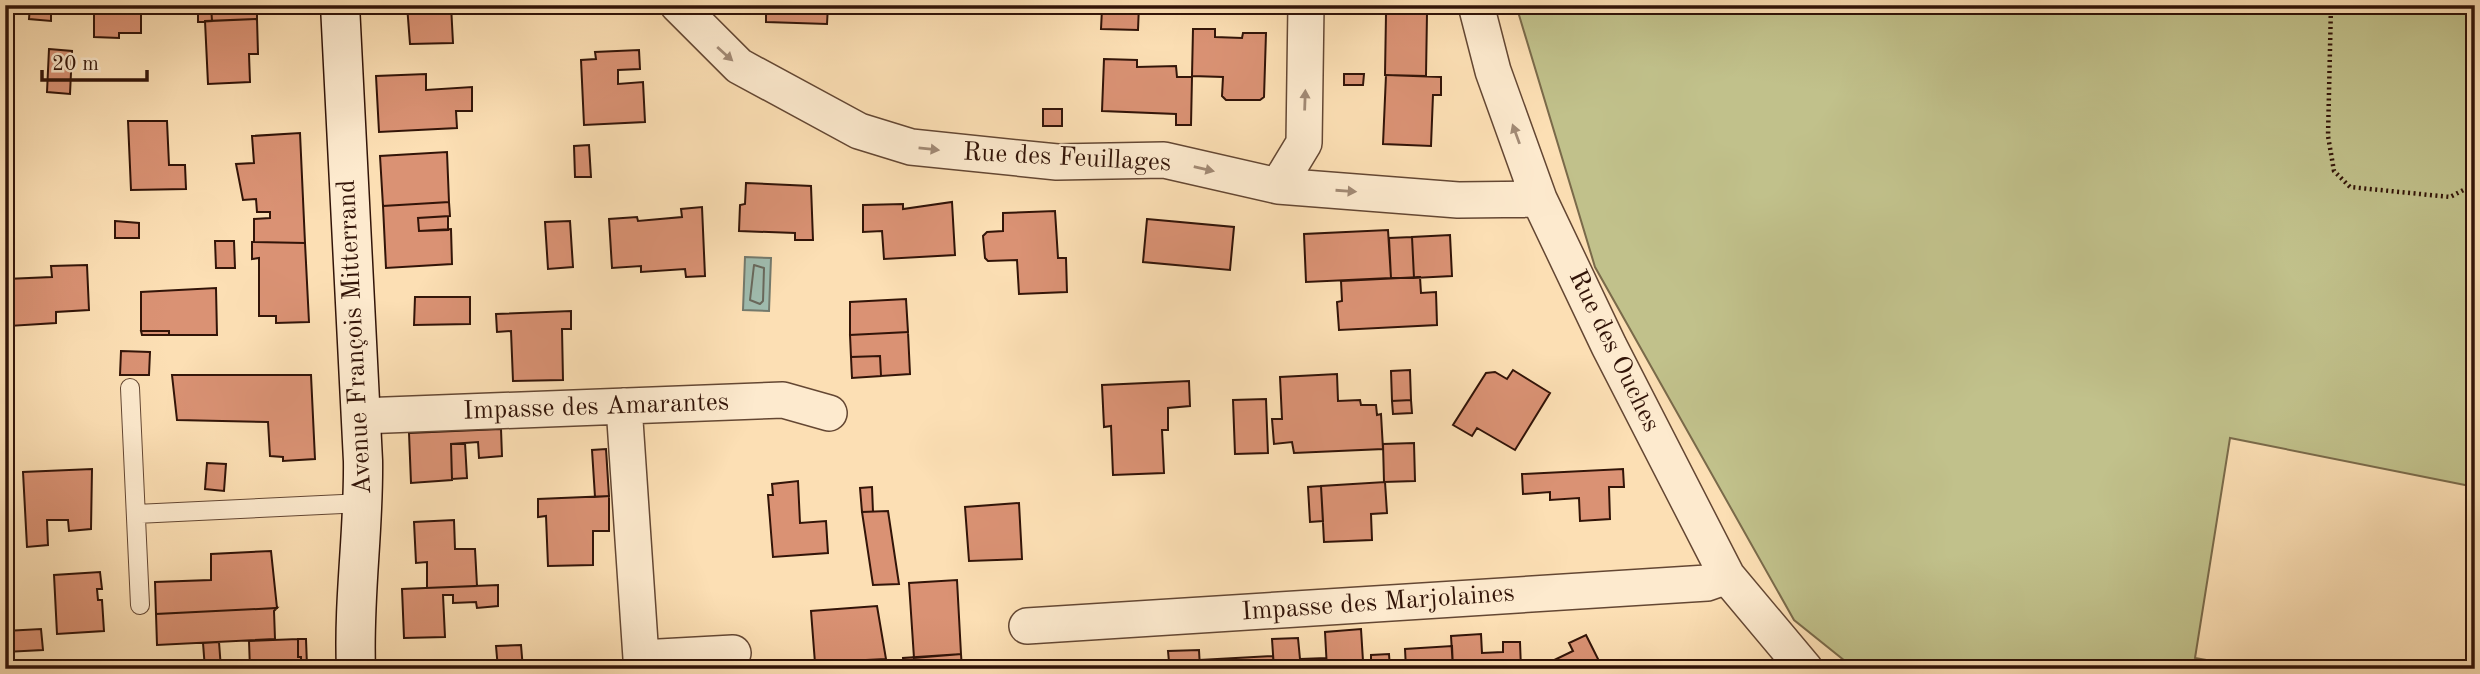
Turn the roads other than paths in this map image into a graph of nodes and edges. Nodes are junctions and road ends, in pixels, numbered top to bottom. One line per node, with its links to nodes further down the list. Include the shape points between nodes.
1 (340, 5): 10 (main road, Avenue François Mitterrand)
2 (678, 5): 5 (street, Rue des Feuillages, one-way to 5, via 739,66 859,131 911,147 1057,162 1164,160)
3 (1306, 5): 5 (street, one-way to 3, via 1304,143)
4 (1476, 5): 6 (street, Rue des Ouches, one-way to 4, via 1493,71)
5 (1278, 186): 6 (street, Rue des Feuillages, one-way to 6, via 1458,200)
6 (1539, 199): 13 (street, Rue des Ouches)
7 (130, 388): 12 (lane)
8 (624, 406): 9 (street, Impasse des Amarantes, via 783,400); 10 (street, Impasse des Amarantes); 16 (street, via 641,658)
9 (830, 413)
10 (361, 416): 11 (main road, Avenue François Mitterrand)
11 (363, 503): 12 (lane); 17 (main road, Avenue François Mitterrand, via 354,617)
12 (136, 514): 14 (lane)
13 (1727, 576): 15 (street, Impasse des Marjolaines, via 1707,583); 18 (street, Rue des Ouches)
14 (140, 605)
15 (1027, 626)
16 (733, 653)
17 (356, 669)
18 (1805, 669)

